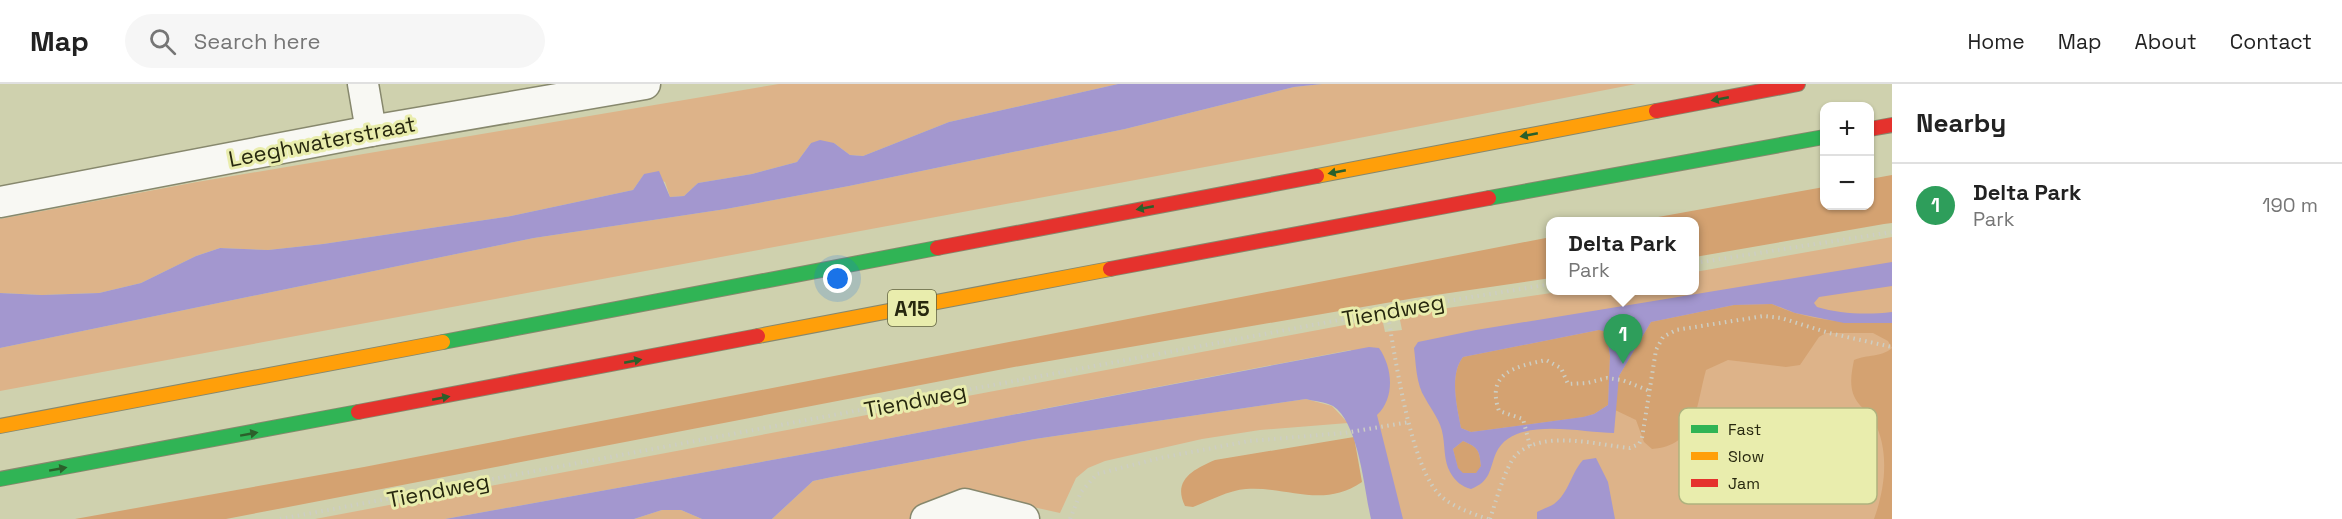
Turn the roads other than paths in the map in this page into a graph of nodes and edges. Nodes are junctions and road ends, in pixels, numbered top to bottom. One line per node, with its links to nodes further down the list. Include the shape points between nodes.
1 (363, 84): 6 (street)
2 (645, 84): 6 (street, Leeghwaterstraat)
3 (1798, 84): 9 (highway, A15, one-way to 9)
4 (1892, 125): 5 (highway)
5 (1874, 128)
6 (371, 131): 8 (street, Leeghwaterstraat)
7 (1820, 138): 10 (highway, A15, one-way to 7)
8 (0, 202)
9 (0, 426)
10 (0, 479)
11 (926, 519): 12 (street, via 965,504)
12 (1024, 519)

